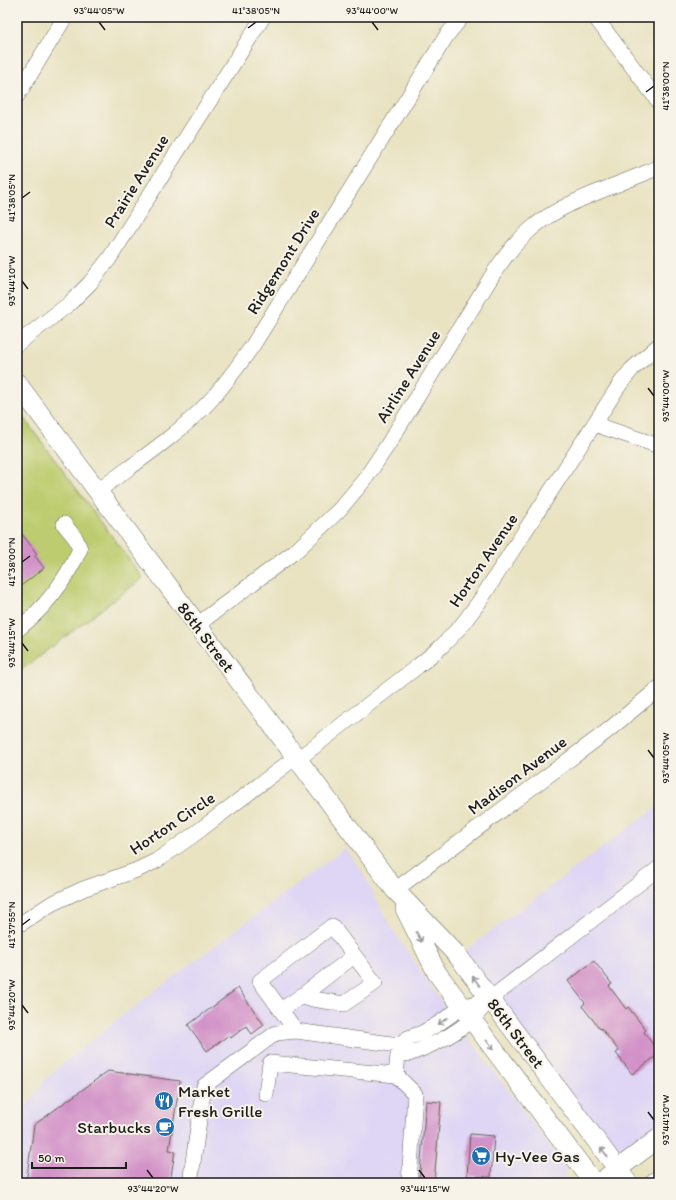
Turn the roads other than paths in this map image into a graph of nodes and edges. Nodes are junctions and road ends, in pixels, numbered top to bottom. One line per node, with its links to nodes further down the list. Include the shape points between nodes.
1 (66, 17): 5 (street)
2 (263, 17): 8 (street, Prairie Avenue, via 109,259 69,304)
3 (462, 17): 13 (street, Ridgemont Drive, via 443,42 232,375 209,403 183,427)
4 (595, 17): 6 (street)
5 (17, 96)
6 (659, 102)
7 (659, 168): 15 (street, Airline Avenue, via 561,208 531,229 502,260 387,446 365,479 340,509 298,549)
8 (17, 344)
9 (659, 345): 11 (street, Horton Avenue, via 628,374)
10 (17, 383): 13 (main road, 86th Street)
11 (594, 424): 12 (street); 18 (street, Horton Avenue, via 461,626 418,666)
12 (659, 446)
13 (98, 491): 15 (main road, 86th Street)
14 (64, 524): 16 (street, via 76,539 80,549 53,595)
15 (198, 625): 18 (main road, 86th Street)
16 (17, 630)
17 (659, 688): 20 (street, Madison Avenue, via 606,732)
18 (297, 758): 20 (main road, 86th Street); 21 (street, Horton Circle, via 156,861 83,889 51,904)
19 (659, 868): 24 (street)
20 (395, 890): 24 (main road, 86th Street, one-way to 20, via 458,956); 26 (main road, 86th Street, one-way to 26, via 437,973)
21 (17, 926)
22 (354, 956): 23 (street); 23 (street, via 375,983 344,1004); 25 (street, via 332,926 260,981)
23 (300, 997): 25 (street)
24 (490, 999): 26 (street); 32 (main road, 86th Street, one-way to 24)
25 (281, 1010): 27 (street)
26 (466, 1014): 28 (street, via 408,1038); 36 (main road, 86th Street, one-way to 36)
27 (296, 1031): 28 (street); 34 (street, via 276,1033 204,1086)
28 (400, 1045): 29 (street)
29 (396, 1075): 30 (street, via 270,1063); 35 (street, via 415,1094)
30 (266, 1094)
31 (659, 1138): 32 (main road)
32 (623, 1176): 37 (main road)
33 (659, 1179): 38 (main road)
34 (190, 1183)
35 (409, 1183)
36 (594, 1183)
37 (600, 1183)
38 (654, 1183)

